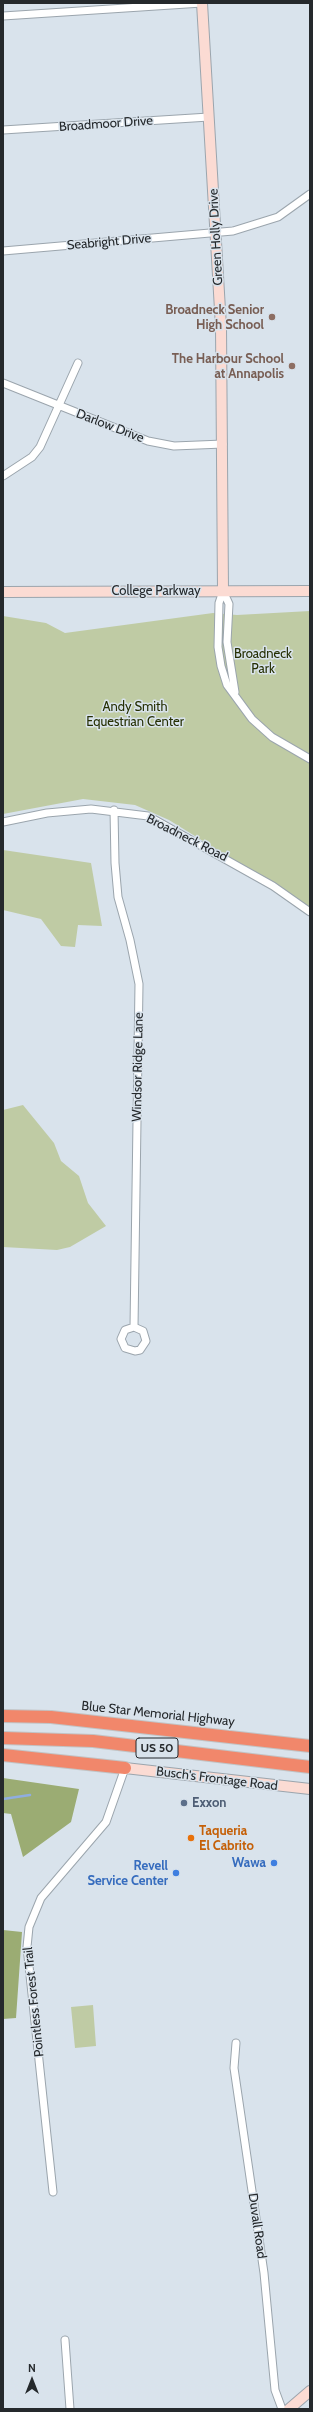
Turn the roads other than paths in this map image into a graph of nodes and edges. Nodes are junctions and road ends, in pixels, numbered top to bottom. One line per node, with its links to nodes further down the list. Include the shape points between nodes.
1 (202, 3): 2 (street); 3 (street, Green Holly Drive)
2 (3, 16)
3 (209, 117): 4 (street, Broadmoor Drive); 6 (street, Green Holly Drive)
4 (3, 130)
5 (310, 194): 6 (street, Seabright Drive, via 278,217 233,231)
6 (215, 232): 7 (street, Seabright Drive); 11 (street, Green Holly Drive, via 221,327)
7 (3, 252)
8 (78, 363): 10 (street)
9 (3, 383): 10 (street, Darlow Drive)
10 (58, 406): 11 (street, Darlow Drive, via 148,441 174,446); 12 (street, via 40,447 20,466)
11 (223, 444): 13 (street, Green Holly Drive)
12 (3, 476)
13 (224, 591): 14 (street, College Parkway); 15 (street, College Parkway); 16 (street, via 229,604 227,642 236,695 252,719 272,737)
14 (310, 591)
15 (3, 592)
16 (310, 759)
17 (114, 810): 18 (street, Broadneck Road, via 91,809 47,813); 19 (street, Broadneck Road, via 148,816 255,875); 20 (street, Windsor Ridge Lane, via 118,897 139,984)
18 (3, 822)
19 (310, 912)
20 (134, 1327)
21 (3, 1716): 23 (highway, Blue Star Memorial Highway / US 50, via 51,1717)
22 (3, 1738): 25 (highway, US 50, via 93,1741)
23 (310, 1746)
24 (3, 1755): 26 (highway)
25 (310, 1767)
26 (125, 1768): 27 (street, Busch's Frontage Road); 29 (street, Pointless Forest Trail, via 106,1822 41,1898 29,1927 27,1947)
27 (310, 1789)
28 (236, 2043): 33 (street, Duvall Road, via 234,2068 264,2273 275,2390)
29 (53, 2192)
30 (65, 2340): 32 (street)
31 (310, 2391): 34 (street)
32 (70, 2409)
33 (282, 2409)
34 (289, 2409)

